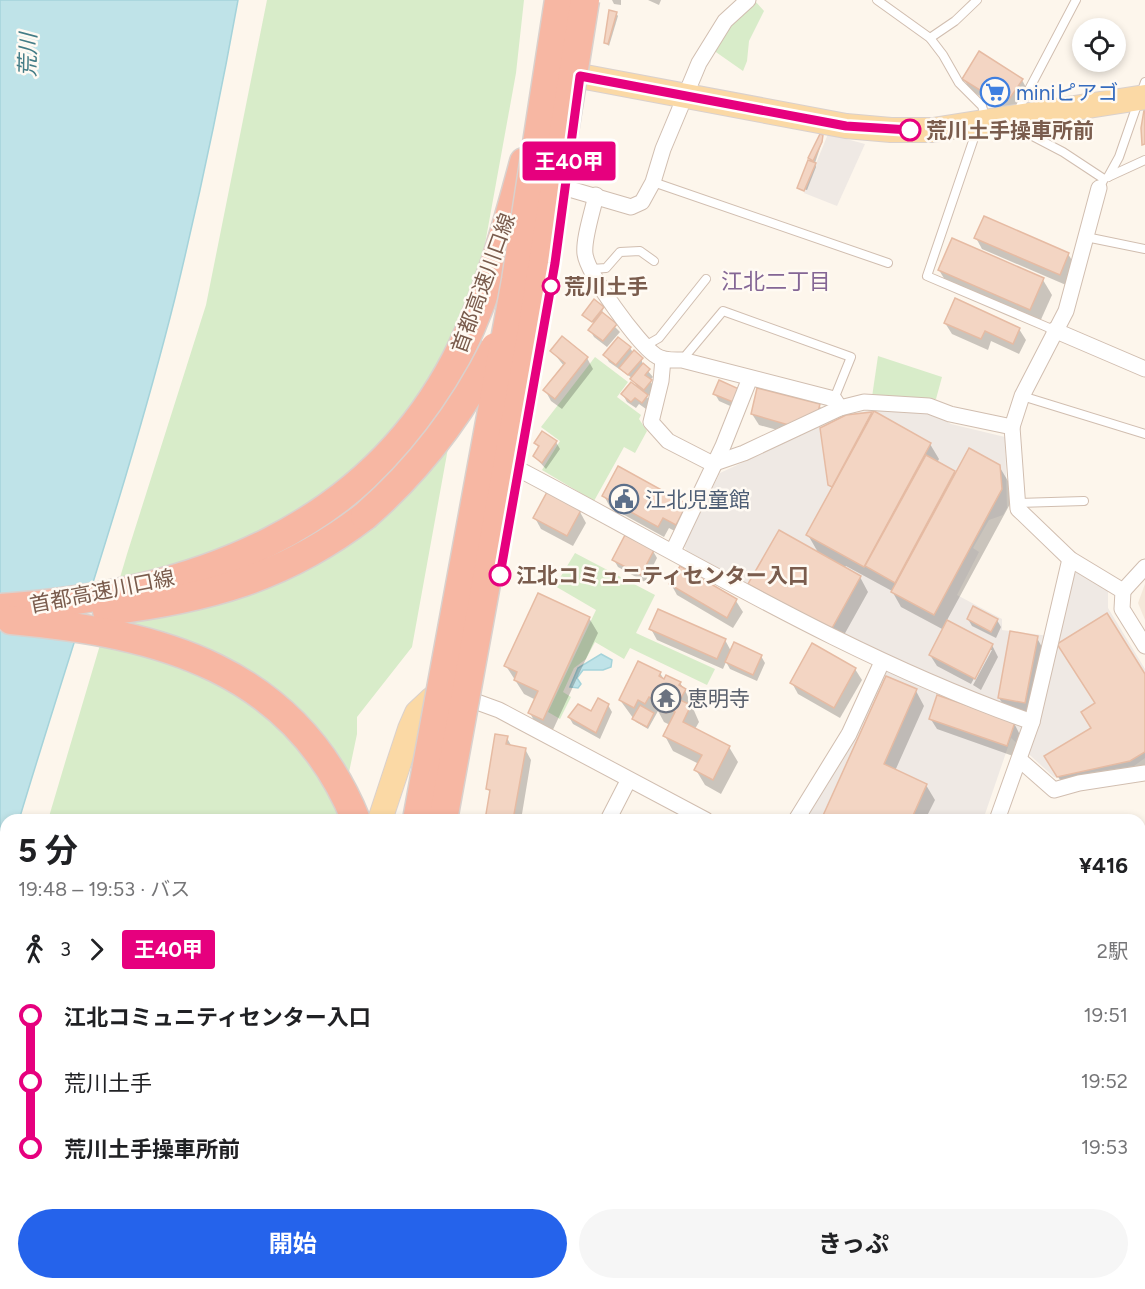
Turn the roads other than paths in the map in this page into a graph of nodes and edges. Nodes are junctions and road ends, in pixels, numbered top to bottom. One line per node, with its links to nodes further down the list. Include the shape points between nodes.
1 (559, 0): 9 (highway, 首都高速川口線, bridge)
2 (568, 0): 11 (main road)
3 (585, 0): 46 (highway, bridge, via 534,238 514,302 471,389 430,449 400,484 332,541 244,584 148,606); 60 (highway, 首都高速川口線, bridge, via 532,331)
4 (591, 0): 11 (main road)
5 (748, 0): 13 (street, via 714,37)
6 (877, 0): 10 (lane)
7 (978, 0): 10 (lane)
8 (1076, 0): 14 (lane)
9 (555, 28): 45 (highway, 首都高速川口線, bridge, via 522,171 474,320 426,408 389,453 323,512 248,553 146,586 96,597); 58 (highway, 首都高速川口線, bridge, via 516,280)
10 (930, 38): 15 (lane, via 959,83 982,105)
11 (570, 75): 13 (main road); 19 (main road); 38 (main road, via 532,297)
12 (1143, 92): 14 (main road); 18 (lane, via 1119,157)
13 (686, 95): 15 (main road, via 861,128 933,130); 17 (street)
14 (1014, 118): 15 (main road); 18 (lane, via 1019,129 1063,152)
15 (981, 122): 27 (lane, via 927,276)
16 (1145, 160): 18 (lane)
17 (653, 182): 20 (street, via 642,202 631,207); 24 (lane)
18 (1104, 182): 21 (street)
19 (566, 188): 20 (street); 38 (main road)
20 (596, 195): 25 (street, via 585,254)
21 (1086, 237): 22 (lane); 27 (street, via 1066,311)
22 (1145, 249)
23 (654, 261): 25 (lane, via 640,251 620,252 606,268)
24 (888, 263)
25 (592, 270): 28 (street, via 630,331)
26 (706, 279): 28 (lane, via 659,338)
27 (1054, 330): 31 (street); 33 (street)
28 (645, 346): 29 (street)
29 (663, 359): 30 (street); 37 (street, via 651,422 668,441)
30 (682, 360): 32 (street); 34 (lane, via 723,310 851,357)
31 (1145, 369)
32 (750, 378): 34 (street); 37 (street)
33 (1022, 396): 35 (street); 36 (lane)
34 (837, 403): 35 (street, via 929,406); 37 (street, via 744,453)
35 (1012, 427): 40 (street)
36 (1145, 434)
37 (715, 463): 41 (street)
38 (509, 473): 41 (street, via 524,472); 50 (main road)
39 (1084, 501): 40 (lane)
40 (1018, 502): 42 (street, via 1018,509)
41 (672, 551): 49 (street)
42 (1070, 559): 44 (street); 51 (street)
43 (1145, 567): 44 (street)
44 (1123, 591): 48 (street, via 1122,609)
45 (0, 608)
46 (0, 619): 56 (highway, via 58,624 136,638 215,667 260,695 296,727 336,778)
47 (0, 630): 55 (highway, via 52,633 134,646 182,661 229,683 268,711 307,752 329,782)
48 (1145, 646)
49 (882, 662): 51 (street); 64 (street, via 849,734)
50 (466, 700): 54 (street, via 499,710); 57 (main road, via 432,699 417,713); 59 (main road); 61 (main road)
51 (1032, 722): 52 (street)
52 (1020, 760): 53 (street, via 1054,790 1079,783); 65 (street)
53 (1143, 777)
54 (628, 781): 62 (street); 63 (street)
55 (345, 814)
56 (353, 814)
57 (382, 814)
58 (418, 814)
59 (436, 814)
60 (444, 814)
61 (457, 814)
62 (611, 814)
63 (694, 814)
64 (800, 814)
65 (999, 814)

